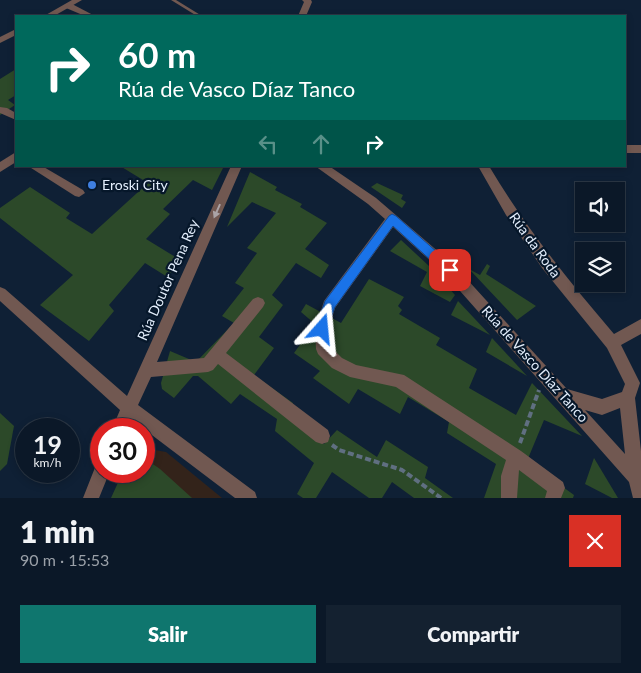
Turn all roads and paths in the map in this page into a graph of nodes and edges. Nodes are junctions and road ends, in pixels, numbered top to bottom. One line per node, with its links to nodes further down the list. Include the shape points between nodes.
1 (78, 0): 4 (street)
2 (174, 0): 7 (lane)
3 (306, 0): 8 (street)
4 (69, 6): 5 (street); 6 (street)
5 (50, 15)
6 (89, 15)
7 (198, 15)
8 (302, 15)
9 (15, 32): 10 (street)
10 (0, 40)
11 (3, 110): 12 (street)
12 (15, 116)
13 (641, 149): 14 (street)
14 (626, 150)
15 (15, 157): 20 (street)
16 (36, 167): 21 (street)
17 (237, 167): 28 (street, Rúa Doutor Pena Rey, one-way to 28)
18 (321, 167): 22 (street, Rúa de Vasco Díaz Tanco, via 372,201)
19 (484, 167): 26 (street, Rúa da Roda, via 510,212 547,264)
20 (0, 168)
21 (78, 193)
22 (392, 219): 29 (street, Rúa de Vasco Díaz Tanco, via 450,270); 35 (street, via 329,304 322,329 323,349 337,363 355,372 399,380)
23 (0, 293): 32 (street)
24 (258, 304): 27 (street)
25 (641, 326): 26 (street)
26 (612, 343): 31 (street, Rúa da Roda, via 633,383)
27 (217, 355): 28 (street, via 208,365); 34 (street)
28 (146, 370): 32 (street, Rúa Doutor Pena Rey)
29 (545, 375): 30 (street, Rúa de Vasco Díaz Tanco); 35 (path)
30 (563, 396): 31 (street, via 602,407); 36 (street, Rúa de Vasco Díaz Tanco)
31 (627, 398): 36 (street, Rúa da Roda)
32 (129, 408): 33 (street, Rúa Doutor Pena Rey); 39 (street)
33 (125, 418)
34 (322, 436): 40 (path, via 339,450 402,470)
35 (515, 457): 41 (street, via 509,476); 42 (street, via 557,488)
36 (639, 478): 43 (street, Rúa de Vasco Díaz Tanco)
37 (97, 483): 38 (street)
38 (91, 498)
39 (248, 498)
40 (441, 498)
41 (509, 498)
42 (553, 498)
43 (641, 498)

